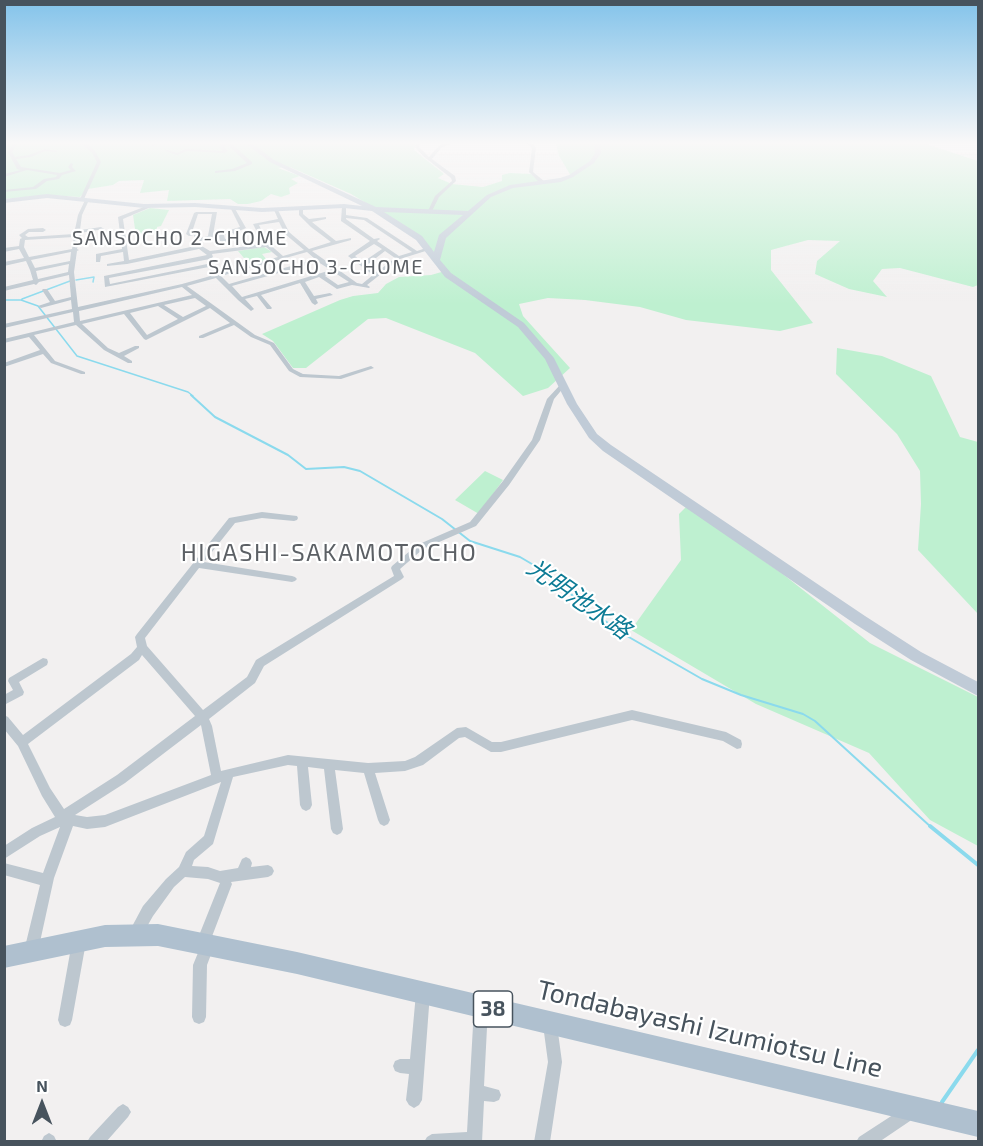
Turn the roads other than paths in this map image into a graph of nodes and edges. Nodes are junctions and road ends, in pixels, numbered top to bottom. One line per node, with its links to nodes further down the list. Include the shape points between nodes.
1 (43, 196): 7 (street)
2 (53, 196): 6 (street)
3 (347, 196): 14 (street)
4 (437, 196): 15 (street)
5 (493, 196): 16 (street)
6 (84, 199): 8 (street); 23 (street)
7 (4, 201)
8 (149, 206): 12 (street); 36 (street, via 120,218)
9 (344, 206): 11 (street); 14 (street); 17 (street)
10 (232, 208): 12 (street); 13 (street); 25 (street, via 243,228 234,231 238,238 223,241 221,234)
11 (301, 208): 13 (street); 20 (street)
12 (204, 209): 25 (street, via 215,213); 25 (street, via 196,213 189,234 197,233 197,240)
13 (276, 210): 19 (street)
14 (376, 210): 15 (street); 33 (street, via 415,234)
15 (430, 211): 16 (street)
16 (470, 213): 46 (street, via 442,237)
17 (343, 216): 24 (street, via 365,219); 28 (street, via 343,220)
18 (324, 218): 20 (street)
19 (280, 220): 30 (street, via 256,224); 38 (street, via 287,233)
20 (308, 221): 29 (street)
21 (101, 229): 23 (street)
22 (43, 230): 26 (street, via 28,230 22,235)
23 (79, 233): 26 (street); 35 (street)
24 (390, 235): 28 (street); 39 (street)
25 (210, 237)
26 (26, 238): 31 (street)
27 (349, 239): 29 (street)
28 (373, 241): 32 (street); 52 (street, via 351,256)
29 (335, 243): 38 (street)
30 (268, 245): 37 (street); 42 (street)
31 (21, 246): 34 (street); 44 (street)
32 (385, 249): 43 (street); 52 (street)
33 (429, 249): 39 (street); 46 (street)
34 (4, 250)
35 (76, 250): 44 (street); 47 (street)
36 (124, 250): 41 (street); 48 (street)
37 (234, 250): 40 (street); 53 (street)
38 (308, 250): 42 (street); 45 (street)
39 (415, 252): 43 (street)
40 (209, 255): 48 (street, via 200,247); 51 (street); 51 (street, via 106,277 107,286)
41 (98, 256)
42 (281, 257): 53 (street)
43 (398, 258): 57 (street)
44 (28, 259): 49 (street); 54 (street)
45 (319, 260): 55 (street); 64 (street)
46 (436, 261): 94 (street, via 448,275 521,325 549,358)
47 (73, 262): 54 (street); 56 (street)
48 (127, 262): 50 (street)
49 (4, 264)
50 (109, 265)
51 (212, 265): 58 (street)
52 (363, 266): 57 (street)
53 (245, 267): 58 (street)
54 (33, 270): 61 (street)
55 (335, 272): 59 (street); 62 (street)
56 (71, 273): 61 (street); 70 (street)
57 (377, 274): 62 (street, via 365,286)
58 (215, 275): 63 (street); 64 (street)
59 (321, 276): 60 (street); 62 (street, via 338,287)
60 (302, 281): 67 (street); 68 (street, via 314,301)
61 (36, 283): 65 (street)
62 (353, 283)
63 (183, 285): 69 (street); 76 (street)
64 (227, 286): 71 (street)
65 (4, 289)
66 (45, 290): 72 (street)
67 (258, 294): 71 (street); 77 (street)
68 (330, 295)
69 (196, 296): 73 (street); 75 (street)
70 (74, 298): 72 (street); 76 (street)
71 (240, 299): 78 (street)
72 (52, 303): 74 (street)
73 (159, 304): 79 (street); 80 (street)
74 (41, 306)
75 (210, 306): 80 (street); 82 (street)
76 (75, 308): 81 (street); 83 (street)
77 (269, 308)
78 (251, 309)
79 (126, 312): 80 (street, via 146,338); 81 (street)
80 (182, 319)
81 (77, 322): 84 (street); 89 (street)
82 (234, 323): 85 (street); 92 (street, via 272,344 291,370 302,376 339,378)
83 (4, 326)
84 (30, 334): 86 (street); 88 (street)
85 (201, 337)
86 (4, 341)
87 (137, 347): 89 (street)
88 (44, 351): 91 (street); 93 (street, via 53,362)
89 (118, 356): 90 (street)
90 (130, 362)
91 (5, 363)
92 (371, 368)
93 (83, 373)
94 (562, 386): 100 (street, via 593,436 607,448 860,620); 102 (street, via 551,399 536,440 473,524 420,548 395,568 399,577 260,663 250,680)
95 (294, 518): 96 (street, via 262,515 232,520)
96 (197, 564): 97 (street); 98 (street, via 140,637)
97 (292, 579)
98 (142, 648): 102 (street); 104 (street, via 107,680)
99 (43, 662): 101 (street, via 13,681 19,692)
100 (978, 689)
101 (4, 700)
102 (202, 717): 109 (street); 111 (street)
103 (4, 720): 104 (street)
104 (22, 742): 111 (street, via 46,792)
105 (737, 744): 108 (street, via 726,737 632,715 501,747 491,747 466,732 457,733 419,761 405,766)
106 (302, 760): 107 (street); 109 (street); 110 (street)
107 (329, 764): 108 (street); 113 (street)
108 (368, 768): 112 (street)
109 (223, 775): 111 (street, via 105,821); 116 (street, via 209,840 190,856)
110 (306, 805)
111 (65, 819): 114 (street); 118 (street, via 67,825)
112 (384, 820)
113 (337, 829)
114 (4, 853)
115 (4, 869): 118 (street)
116 (183, 871): 117 (street, via 220,877 245,869); 120 (street, via 170,882)
117 (268, 871)
118 (48, 881): 123 (street)
119 (226, 884): 122 (street)
120 (135, 934): 121 (main road, Tondabayashi Izumiotsu Line / 38); 122 (main road, Tondabayashi Izumiotsu Line / 38)
121 (79, 942): 123 (main road, Tondabayashi Izumiotsu Line / 38); 128 (street)
122 (205, 944): 125 (main road, Tondabayashi Izumiotsu Line / 38); 127 (street, via 200,965)
123 (31, 951): 124 (main road, Tondabayashi Izumiotsu Line / 38)
124 (4, 957)
125 (423, 993): 126 (main road, Tondabayashi Izumiotsu Line / 38); 131 (street)
126 (481, 1006): 129 (main road, Tondabayashi Izumiotsu Line / 38); 132 (street)
127 (199, 1017)
128 (65, 1020)
129 (550, 1022): 135 (main road, Tondabayashi Izumiotsu Line / 38); 141 (street, via 555,1062)
130 (400, 1066): 131 (street)
131 (417, 1067): 134 (street)
132 (476, 1093): 133 (street); 138 (street)
133 (494, 1095)
134 (414, 1100)
135 (908, 1107): 137 (main road, Tondabayashi Izumiotsu Line / 38); 142 (street, via 905,1116)
136 (123, 1113): 139 (street)
137 (978, 1124)
138 (474, 1140): 140 (street)
139 (95, 1142)
140 (432, 1142)
141 (542, 1142)
142 (864, 1142)

